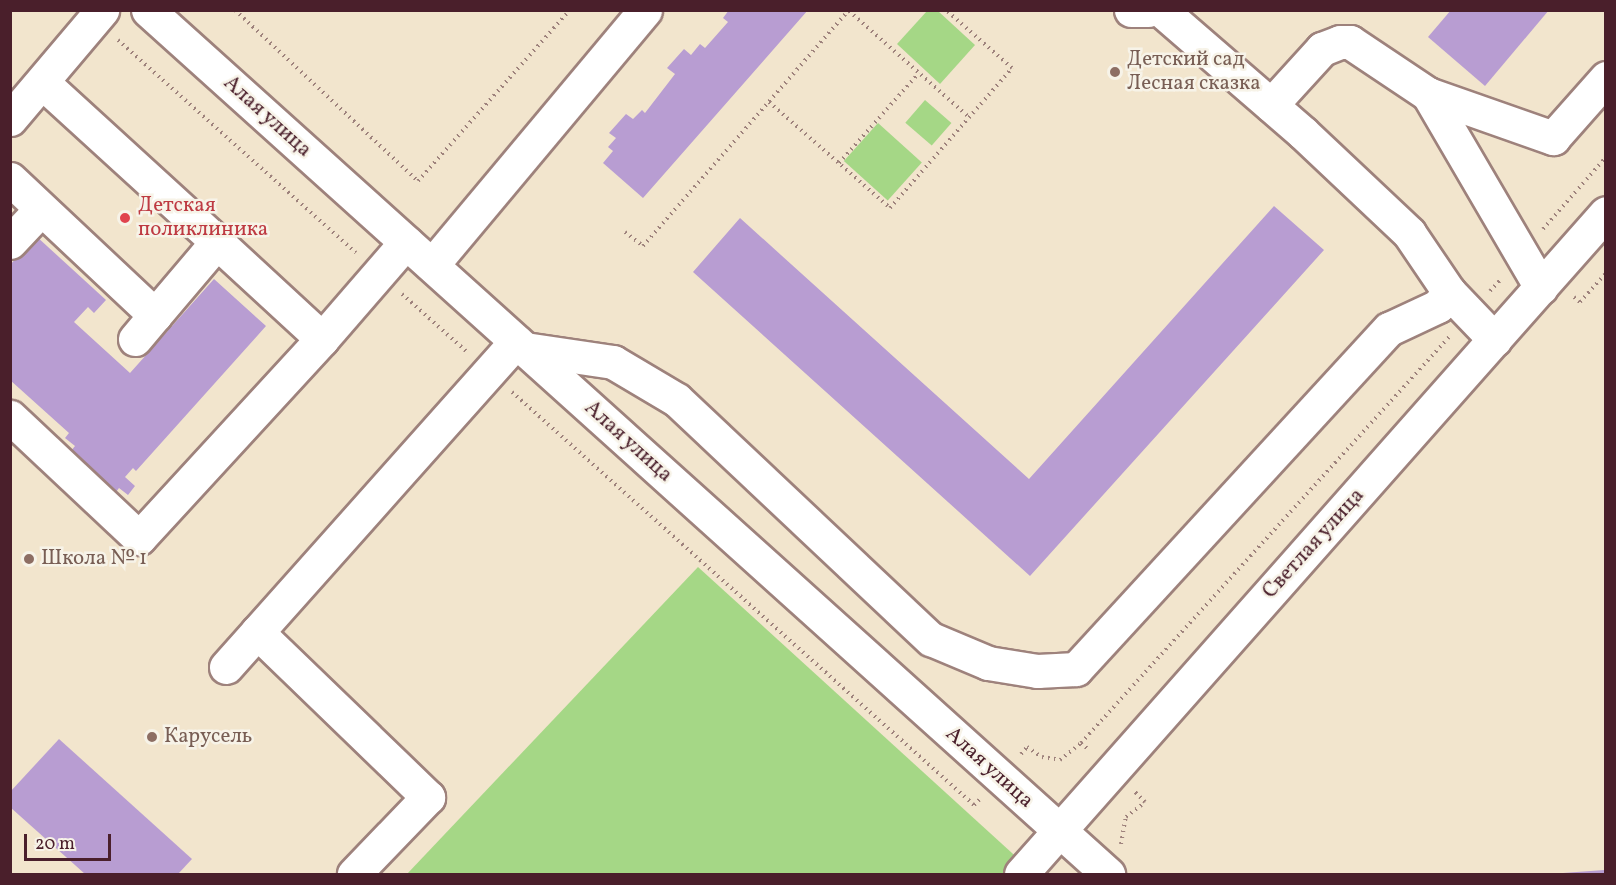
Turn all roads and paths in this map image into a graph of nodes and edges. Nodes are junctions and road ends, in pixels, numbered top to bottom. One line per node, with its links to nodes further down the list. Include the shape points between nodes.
1 (102, 10): 13 (main road)
2 (148, 10): 28 (main road, Алая улица)
3 (236, 10): 4 (path, via 418,181)
4 (570, 10)
5 (645, 10): 29 (main road)
6 (946, 10): 17 (path, via 1012,68)
7 (1131, 10): 8 (main road)
8 (1148, 10)
9 (1161, 10): 16 (main road)
10 (849, 11): 11 (path); 15 (path)
11 (919, 73): 17 (path); 20 (path)
12 (1605, 78): 14 (main road, via 1553,138)
13 (43, 83): 18 (main road); 27 (main road)
14 (1428, 94): 16 (main road, via 1350,42 1340,42 1322,49); 30 (main road)
15 (769, 102): 20 (path); 24 (path, via 643,246)
16 (1271, 105): 31 (main road, via 1409,232)
17 (969, 117): 20 (path, via 890,208)
18 (10, 119)
19 (1605, 157): 25 (path)
20 (839, 163)
21 (10, 179): 22 (main road)
22 (41, 209): 26 (main road); 27 (main road, via 145,327)
23 (1605, 213): 30 (main road, Светлая улица)
24 (625, 232)
25 (1540, 232)
26 (10, 242)
27 (217, 242): 32 (main road)
28 (406, 242): 29 (main road, Алая улица); 32 (main road)
29 (432, 265): 34 (main road, Алая улица)
30 (1541, 287): 33 (main road, Светлая улица)
31 (1449, 292): 33 (main road); 34 (main road, via 1438,306 1389,329 1076,669 1037,671 988,663 931,639 677,400 613,362)
32 (322, 339): 35 (main road, via 139,537)
33 (1496, 340): 38 (main road, Светлая улица)
34 (520, 345): 36 (main road); 38 (main road, Алая улица)
35 (10, 417)
36 (257, 632): 37 (main road); 39 (main road, via 428,797)
37 (226, 667)
38 (1059, 831): 40 (main road, Светлая улица); 41 (main road, Алая улица)
39 (354, 874)
40 (1021, 874)
41 (1108, 874)

